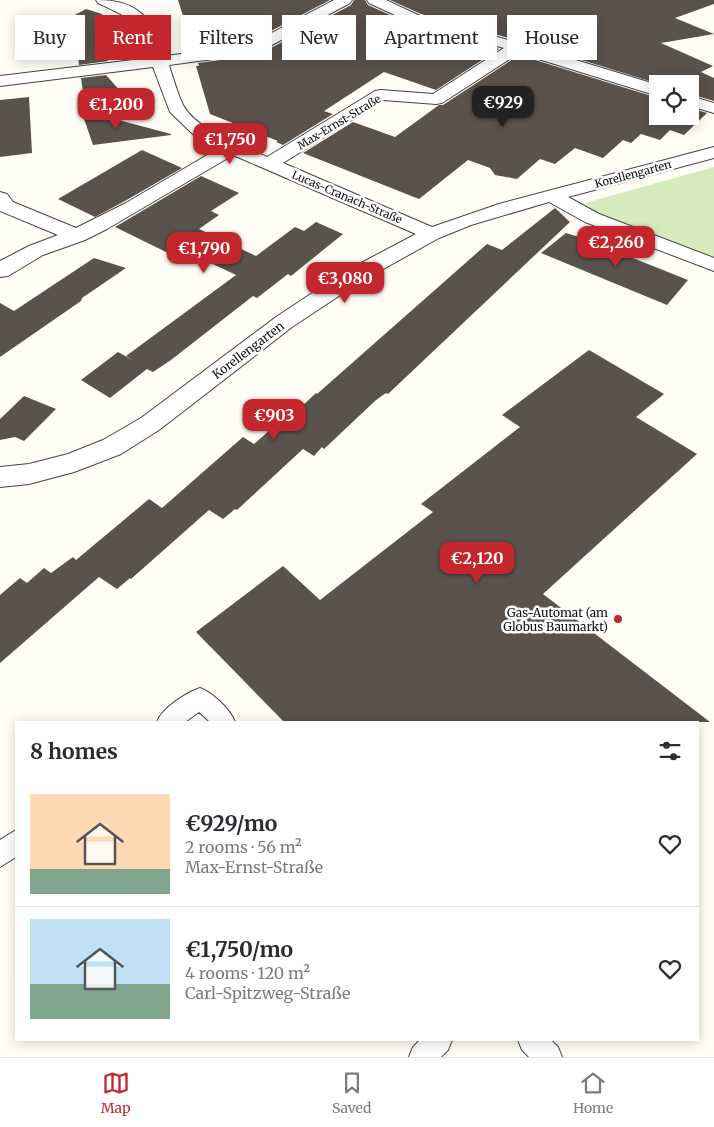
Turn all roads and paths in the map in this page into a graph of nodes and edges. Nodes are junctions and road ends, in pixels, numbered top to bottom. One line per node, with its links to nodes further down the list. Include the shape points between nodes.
1 (103, 0): 7 (street, Lucas-Cranach-Straße, via 135,15 147,28)
2 (345, 0): 7 (street, via 251,50)
3 (374, 0): 4 (street, via 416,19)
4 (507, 44)
5 (507, 53): 14 (street, Max-Ernst-Straße, via 436,99 381,95)
6 (559, 60): 9 (street)
7 (160, 62): 8 (street); 12 (street, Lucas-Cranach-Straße, via 176,108 186,120 203,134)
8 (0, 81)
9 (649, 88)
10 (699, 104): 11 (street)
11 (714, 108)
12 (232, 148): 14 (street, Lucas-Cranach-Straße); 18 (street)
13 (714, 152): 15 (street, Korellengarten)
14 (269, 164): 17 (street, Lucas-Cranach-Straße)
15 (552, 196): 17 (street, Korellengarten, via 464,220); 19 (street, via 592,218)
16 (0, 198): 18 (street, via 6,206)
17 (432, 234): 21 (street, Korellengarten, via 352,277 284,322 150,424 112,447 38,472)
18 (78, 236): 20 (street, via 44,246)
19 (714, 265)
20 (0, 271)
21 (0, 477)
22 (169, 721): 23 (lane, via 200,698)
23 (223, 721)
24 (15, 843): 25 (lane)
25 (0, 855)
26 (437, 1041): 28 (lane)
27 (533, 1041): 29 (lane)
28 (423, 1057)
29 (548, 1057)

